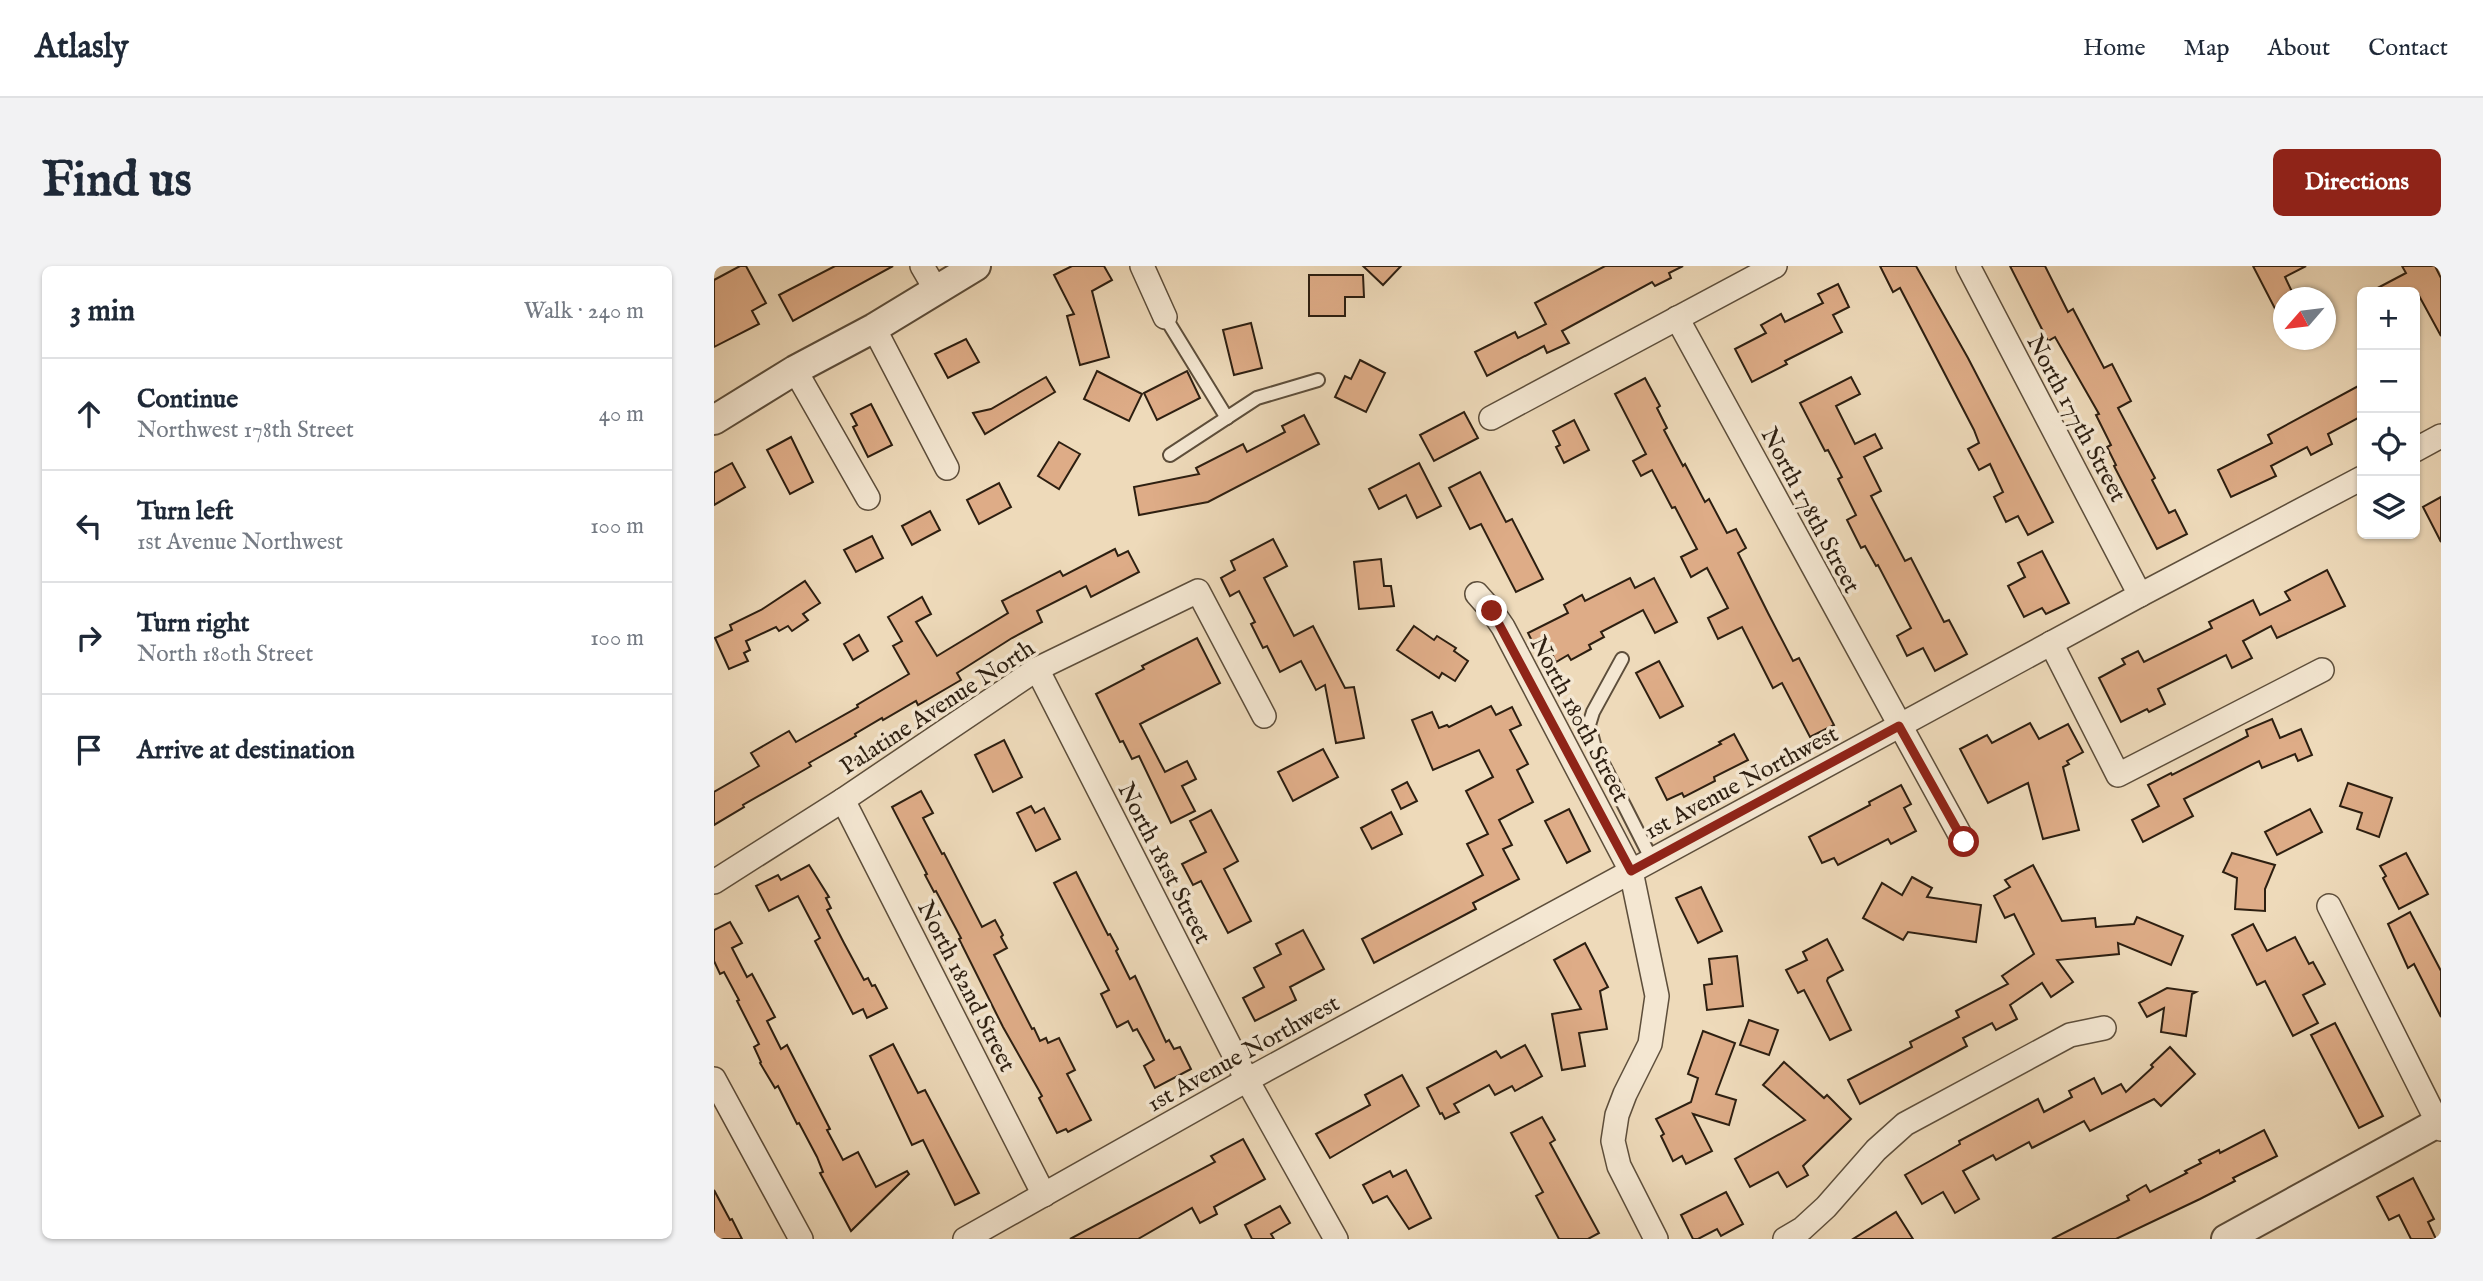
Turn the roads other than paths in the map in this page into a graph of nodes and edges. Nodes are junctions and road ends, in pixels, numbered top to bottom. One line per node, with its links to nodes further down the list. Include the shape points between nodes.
1 (976, 266): 5 (street)
2 (1142, 266): 6 (street)
3 (1775, 266): 7 (street)
4 (1968, 266): 21 (street, North 177th Street)
5 (929, 278): 8 (street)
6 (1165, 317): 11 (lane)
7 (1677, 318): 12 (street); 27 (street, North 178th Street)
8 (874, 328): 9 (street); 17 (street)
9 (795, 370): 13 (street); 19 (street)
10 (1318, 380): 11 (lane, via 1257,398)
11 (1227, 418): 16 (lane)
12 (1491, 418)
13 (714, 420)
14 (2441, 436): 15 (street)
15 (2420, 447)
16 (1170, 455)
17 (947, 468)
18 (2357, 481): 21 (street, 1st Avenue Northwest)
19 (868, 498)
20 (1477, 594): 31 (street, North 180th Street, via 1503,627)
21 (2140, 595): 22 (street, 1st Avenue Northwest)
22 (2051, 643): 25 (street, via 2118,775); 27 (street, 1st Avenue Northwest)
23 (1622, 659): 30 (lane, via 1589,725 1595,748)
24 (1037, 669): 26 (street, Palatine Avenue North, via 1198,591); 28 (street, Palatine Avenue North); 36 (street, North 181st Street)
25 (2322, 670)
26 (1264, 716)
27 (1899, 726): 29 (street, North 178th Street); 30 (street, 1st Avenue Northwest)
28 (843, 800): 32 (street, Palatine Avenue North); 38 (street, North 182nd Street)
29 (1964, 842)
30 (1652, 860): 31 (street, 1st Avenue Northwest)
31 (1631, 871): 36 (street, 1st Avenue Northwest); 43 (street, North 180th Street, via 1657,996 1650,1044 1625,1094 1613,1141 1619,1166)
32 (714, 882)
33 (2329, 906): 37 (street)
34 (2104, 1028): 44 (street, via 2070,1035 1905,1124 1826,1207)
35 (714, 1079): 40 (street)
36 (1247, 1080): 38 (street, 1st Avenue Northwest); 42 (street, North 181st Street)
37 (2440, 1124): 45 (street)
38 (1044, 1195): 39 (street, 1st Avenue Northwest)
39 (996, 1231): 41 (street, 1st Avenue Northwest)
40 (801, 1239)
41 (965, 1239)
42 (1336, 1239)
43 (1656, 1239)
44 (1785, 1239)
45 (2226, 1239)

